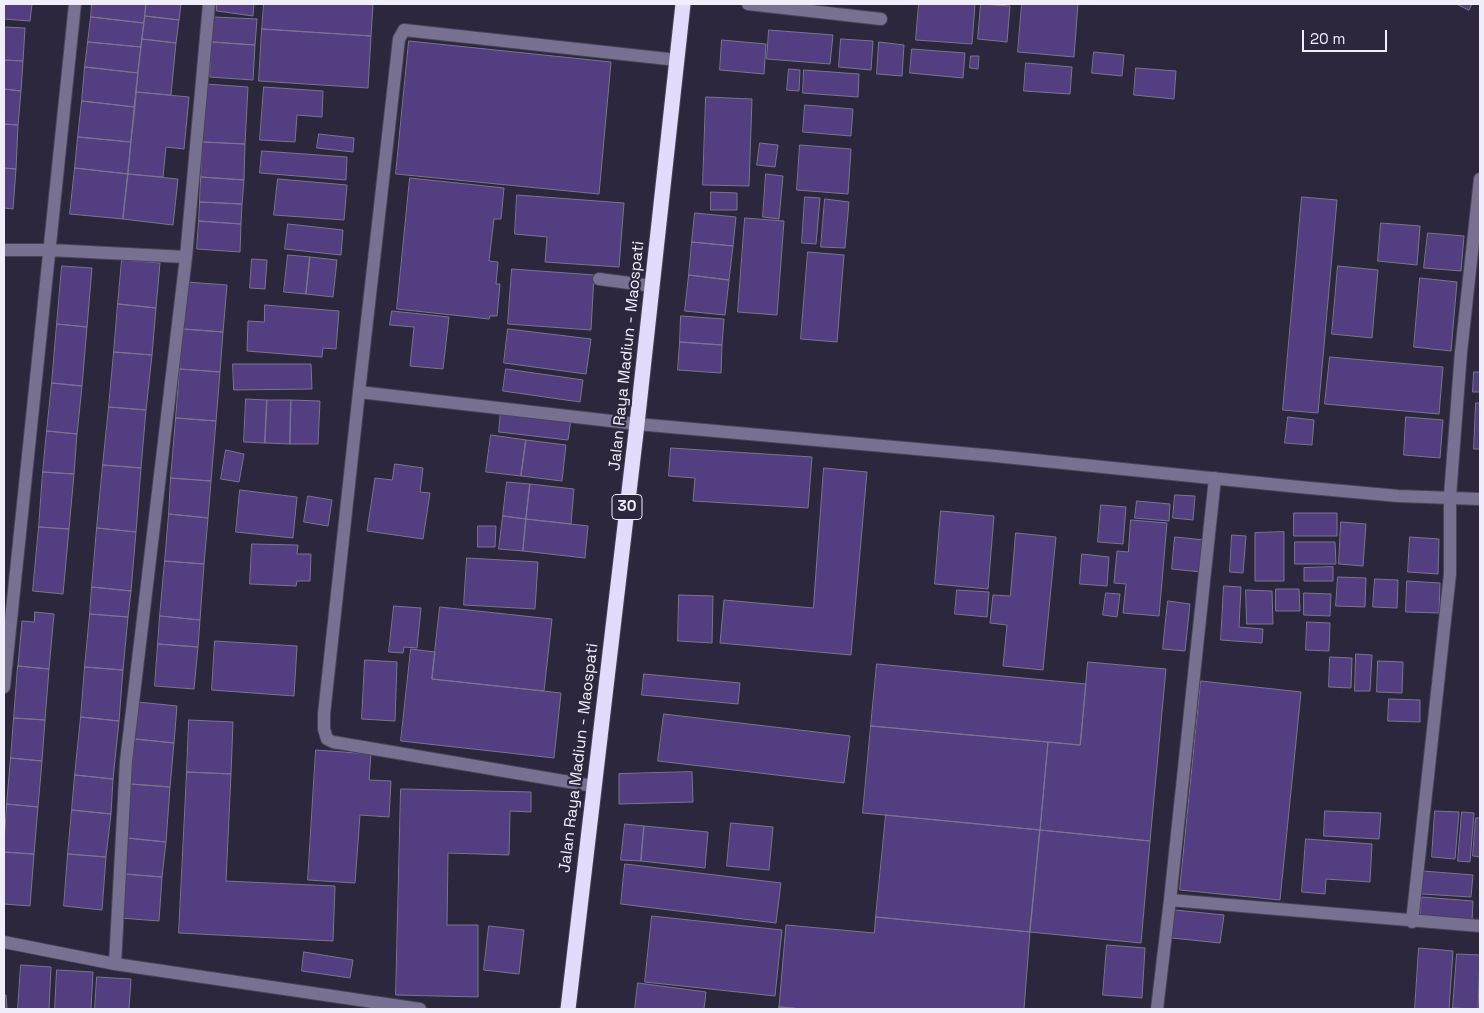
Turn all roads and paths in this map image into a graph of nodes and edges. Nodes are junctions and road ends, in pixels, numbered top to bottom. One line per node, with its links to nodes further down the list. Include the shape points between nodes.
1 (75, 4): 9 (street)
2 (209, 4): 10 (street)
3 (683, 4): 6 (highway, Jalan Raya Madiun - Maospati / 30)
4 (748, 4): 5 (street)
5 (881, 18)
6 (677, 60): 12 (highway, Jalan Raya Madiun - Maospati / 30); 13 (street, via 404,30 399,39)
7 (1480, 179): 16 (street, via 1461,352)
8 (4, 250): 9 (street)
9 (50, 250): 10 (street); 18 (street)
10 (186, 256): 24 (street, via 126,761)
11 (598, 279): 12 (street)
12 (652, 286): 14 (highway, Jalan Raya Madiun - Maospati / 30)
13 (359, 392): 14 (street); 19 (street, via 324,714 327,739)
14 (637, 424): 15 (street); 19 (highway, Jalan Raya Madiun - Maospati / 30)
15 (1215, 478): 16 (street, via 1388,495); 20 (street)
16 (1450, 496): 17 (street); 21 (street, via 1450,574)
17 (1480, 499)
18 (4, 687)
19 (593, 786): 26 (highway, Jalan Raya Madiun - Maospati / 30)
20 (1170, 900): 21 (street); 27 (street)
21 (1412, 922): 22 (street)
22 (1480, 926)
23 (4, 942): 24 (street)
24 (115, 964): 25 (street)
25 (420, 1009)
26 (568, 1009)
27 (1157, 1009)

